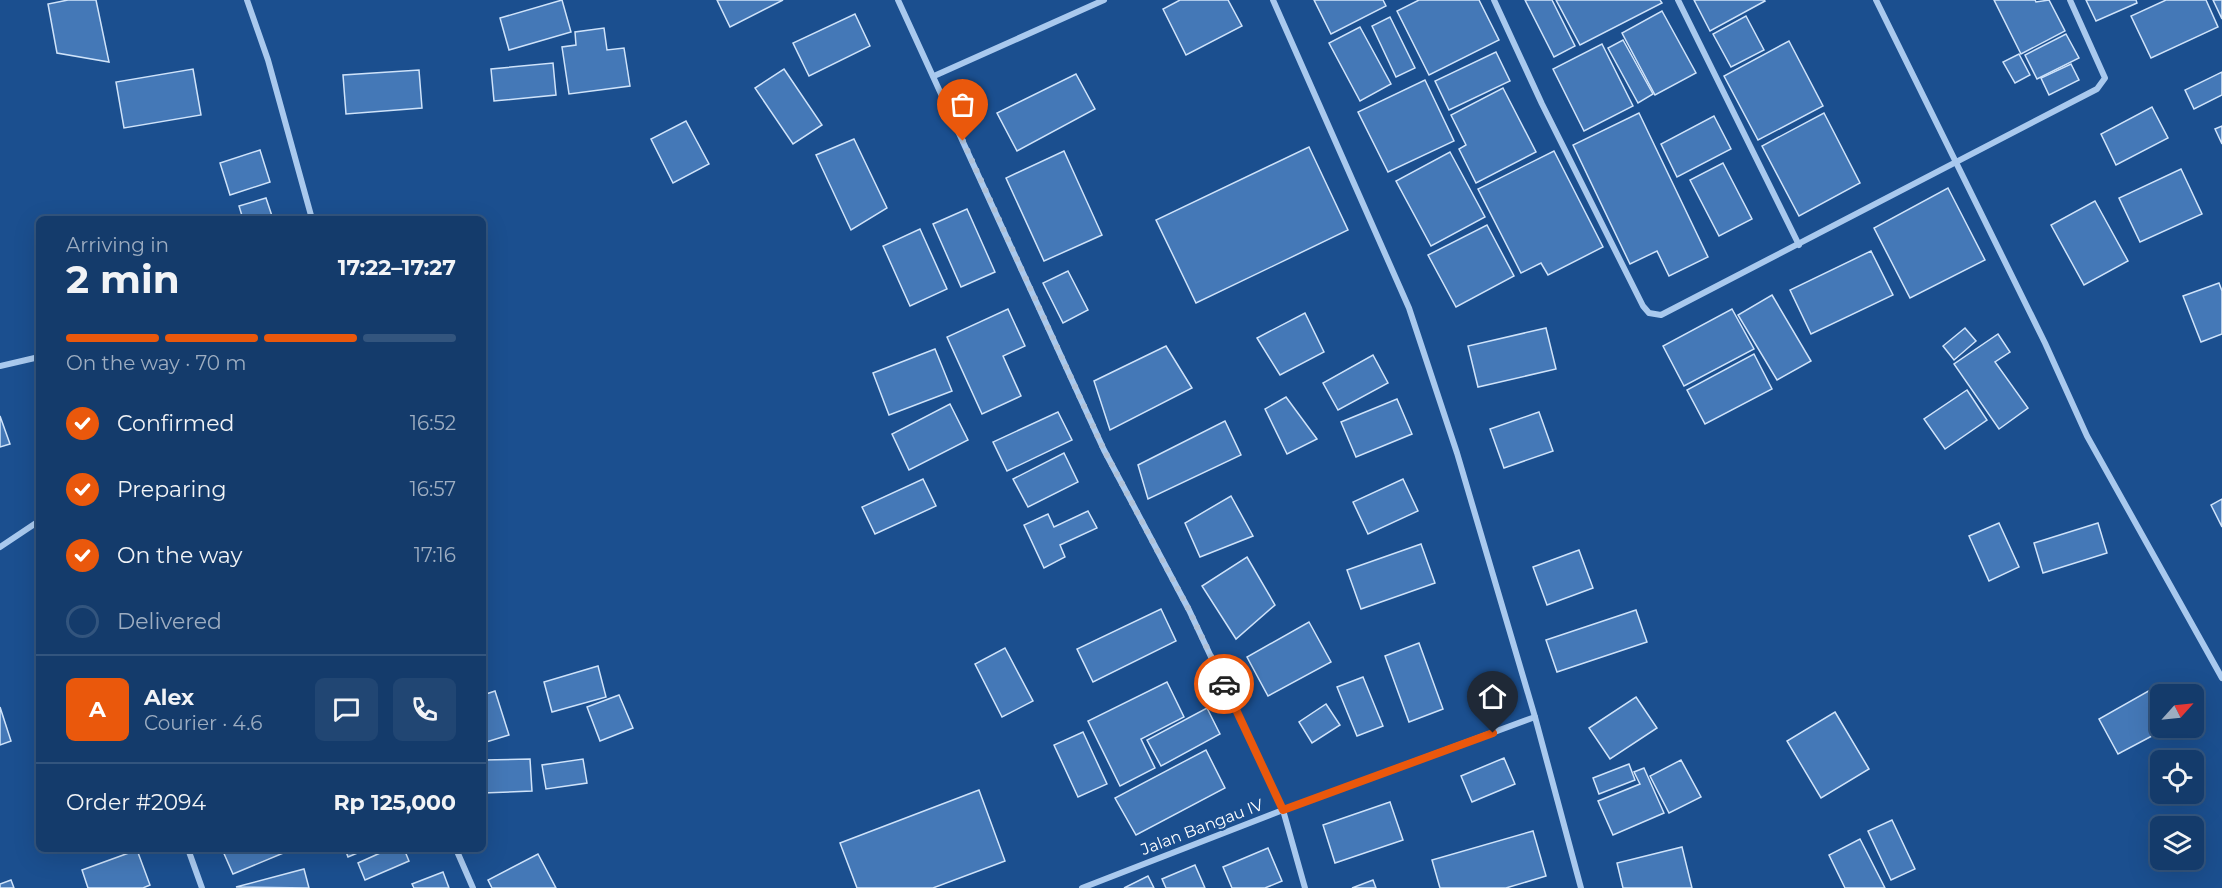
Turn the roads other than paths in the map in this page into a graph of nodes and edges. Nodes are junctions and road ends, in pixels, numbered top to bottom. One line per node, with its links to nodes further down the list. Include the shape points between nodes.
1 (247, 0): 11 (street, via 268,60)
2 (898, 0): 9 (street)
3 (1104, 0): 9 (street)
4 (1273, 0): 18 (street, via 1409,308)
5 (1494, 0): 12 (street, via 1615,254 1649,314 1670,313)
6 (1678, 0): 12 (street)
7 (1876, 0): 10 (street)
8 (2070, 0): 10 (street, via 2103,71 2104,84)
9 (934, 76): 19 (street, via 1104,450 1189,610)
10 (1957, 163): 12 (street); 17 (street, via 2087,436)
11 (311, 216)
12 (1798, 245)
13 (36, 358): 14 (street)
14 (0, 366)
15 (36, 523): 16 (street)
16 (0, 547)
17 (2222, 678)
18 (1535, 717): 19 (street, Jalan Bangau IV); 26 (street)
19 (1283, 810): 24 (street, Jalan Bangau IV); 25 (street)
20 (189, 852): 22 (street)
21 (457, 852): 23 (street)
22 (202, 888)
23 (473, 888)
24 (1082, 888)
25 (1305, 888)
26 (1581, 888)

